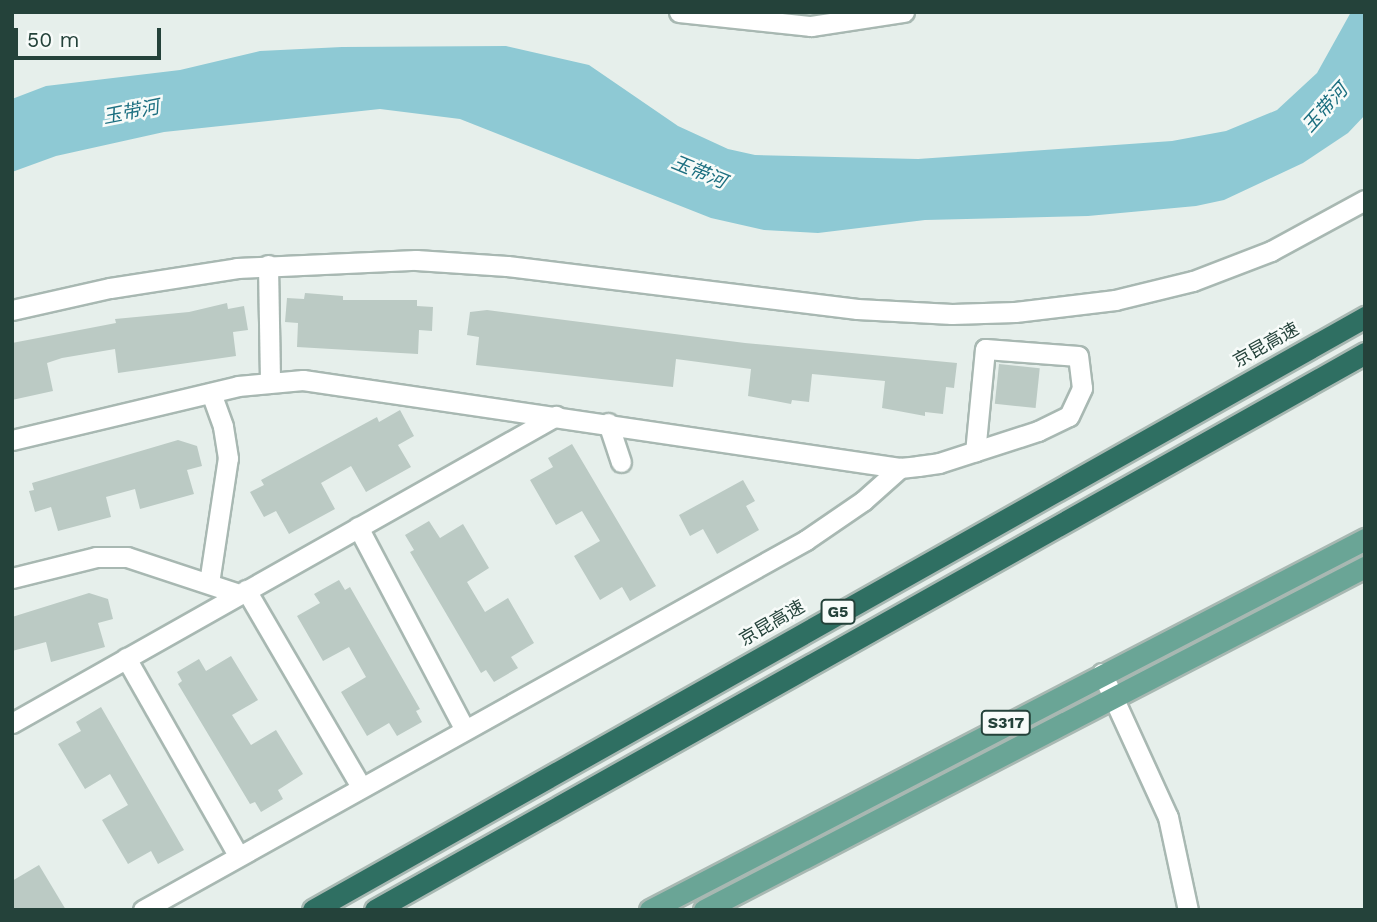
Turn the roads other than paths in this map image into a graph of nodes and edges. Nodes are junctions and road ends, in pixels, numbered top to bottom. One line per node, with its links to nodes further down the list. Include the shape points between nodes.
1 (679, 12): 4 (street, via 748,22)
2 (810, 12): 4 (street)
3 (904, 12): 4 (street)
4 (827, 25)
5 (1365, 200): 6 (street, via 1271,251 1193,281 1079,306 995,313 857,309 459,262)
6 (268, 265): 7 (street, via 186,274); 10 (street)
7 (12, 310)
8 (1365, 317): 32 (highway, 京昆高速 / G5)
9 (1365, 353): 33 (highway, G5)
10 (270, 382): 11 (street); 12 (street, via 303,380)
11 (211, 393): 14 (street); 22 (street, via 228,458)
12 (556, 416): 13 (street); 18 (street)
13 (608, 424): 16 (street); 17 (street)
14 (12, 440)
15 (975, 452): 15 (street, via 1069,416 1082,388 1078,356 985,349); 17 (street)
16 (621, 461)
17 (900, 468): 28 (street, via 806,540)
18 (358, 527): 23 (street); 28 (street)
19 (1365, 539): 25 (main road, S317)
20 (1365, 567): 26 (main road, S317)
21 (12, 578): 22 (street, via 108,556 127,557)
22 (209, 583): 23 (street)
23 (242, 592): 24 (street); 29 (street)
24 (126, 658): 27 (street); 30 (street)
25 (1102, 673): 26 (street); 34 (main road, S317)
26 (1113, 695): 35 (main road, S317); 36 (street, via 1168,817)
27 (12, 723)
28 (464, 728): 29 (street)
29 (360, 785): 30 (street)
30 (238, 855): 31 (street)
31 (143, 910)
32 (313, 910)
33 (375, 910)
34 (650, 910)
35 (704, 910)
36 (1188, 910)

